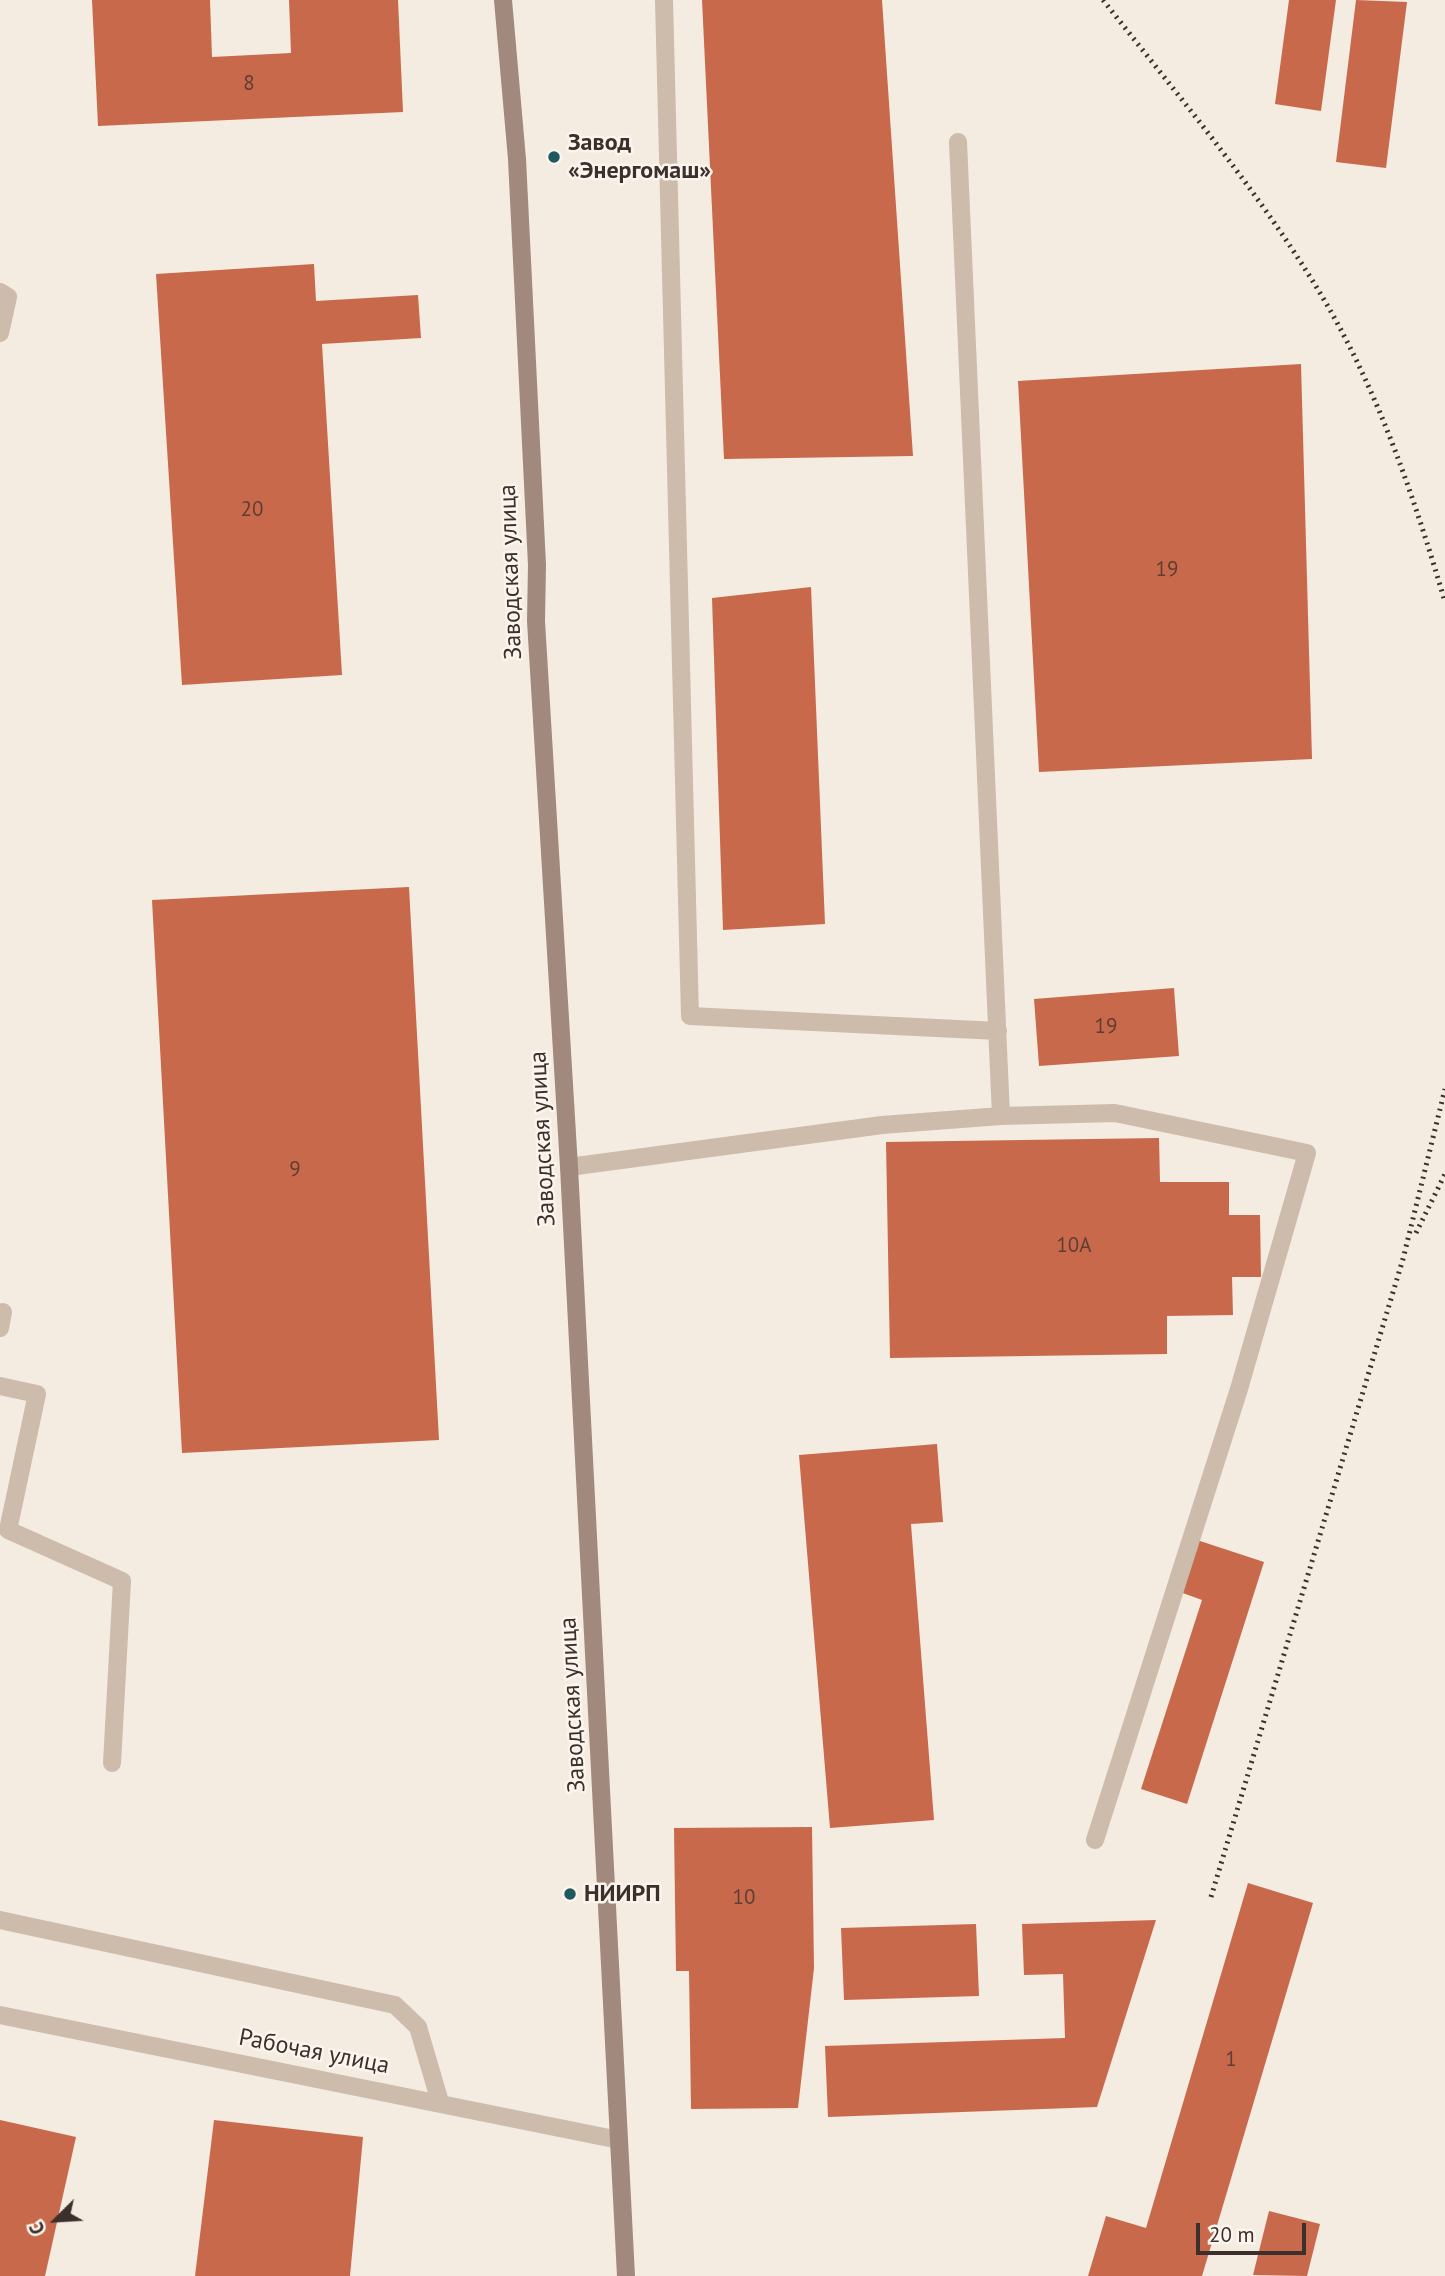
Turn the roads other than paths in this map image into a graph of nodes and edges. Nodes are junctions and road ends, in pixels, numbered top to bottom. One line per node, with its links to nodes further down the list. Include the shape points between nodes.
1 (503, 0): 8 (street, Заводская улица, via 517,159 536,621)
2 (664, 0): 6 (lane, via 690,1016)
3 (958, 142): 6 (lane)
4 (0, 292): 5 (lane, via 8,297)
5 (0, 333)
6 (998, 1031): 7 (lane)
7 (1001, 1115): 8 (lane, via 882,1125); 11 (lane, via 1115,1113 1307,1153 1239,1389)
8 (569, 1167): 15 (street, Заводская улица)
9 (0, 1386): 10 (lane, via 37,1394 8,1530 122,1581)
10 (112, 1763)
11 (1095, 1840)
12 (0, 1920): 14 (lane, via 395,2005 418,2027)
13 (0, 2015): 14 (lane, Рабочая улица)
14 (440, 2102): 15 (lane, Рабочая улица)
15 (619, 2140): 16 (street, Заводская улица)
16 (626, 2276)

